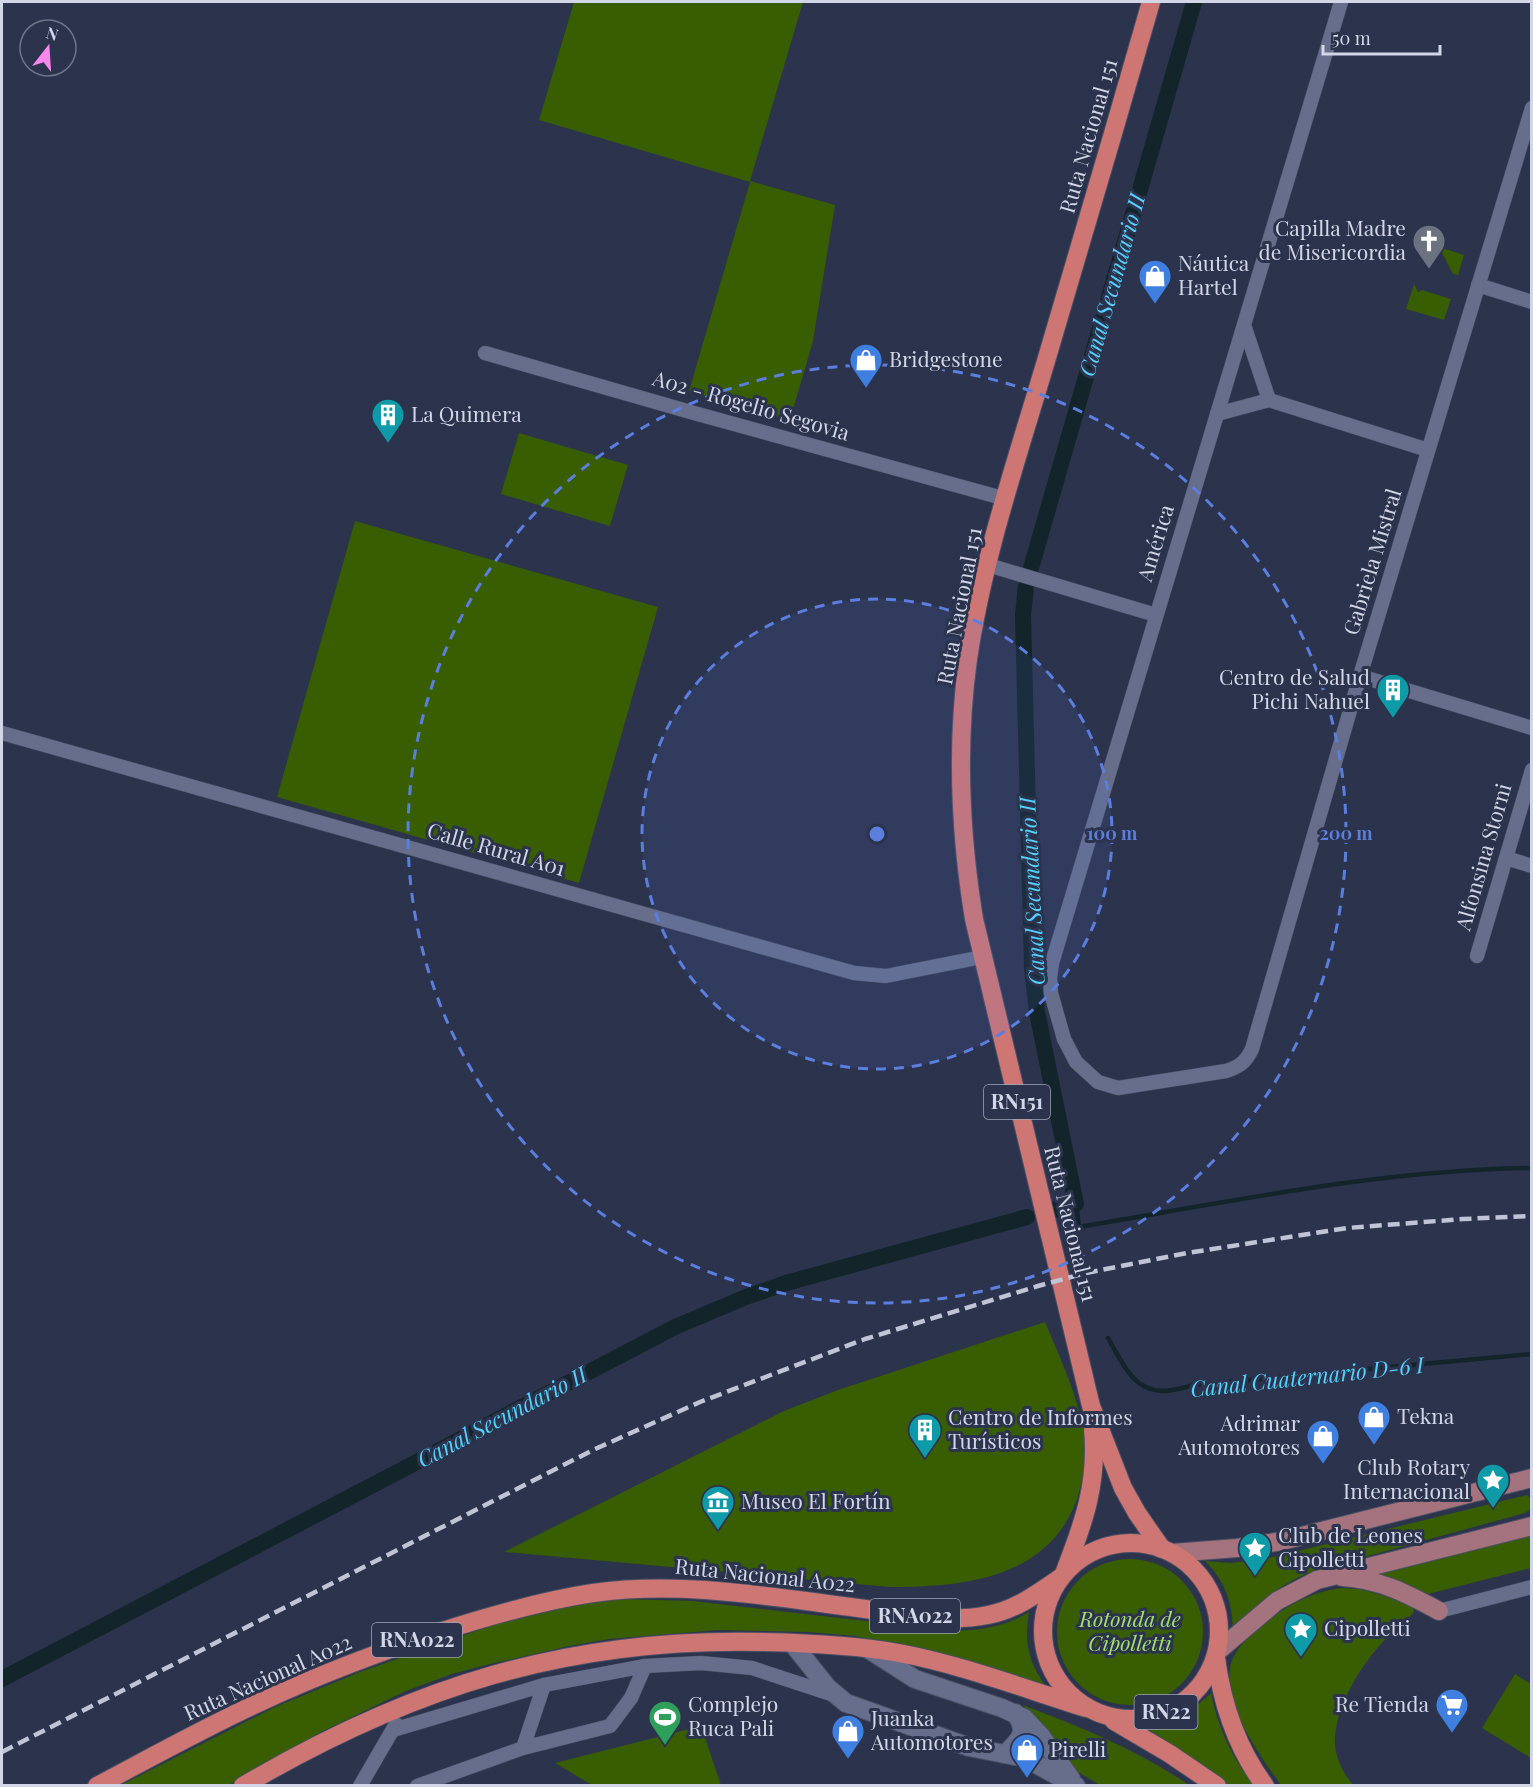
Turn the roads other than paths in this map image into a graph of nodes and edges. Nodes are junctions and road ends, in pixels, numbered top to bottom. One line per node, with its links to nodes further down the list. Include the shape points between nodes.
1 (1151, 2): 11 (highway, Ruta Nacional 151 / RN151)
2 (1341, 2): 6 (street, América)
3 (1532, 108): 4 (street, Gabriela Mistral)
4 (1478, 285): 5 (street); 10 (street, Gabriela Mistral)
5 (1532, 302)
6 (1244, 324): 8 (street); 9 (street, América)
7 (485, 353): 11 (street, A02 - Rogelio Segovia)
8 (1269, 400): 9 (street); 10 (street)
9 (1217, 414): 13 (street, América)
10 (1428, 450): 14 (street, Gabriela Mistral)
11 (1006, 499): 12 (highway, Ruta Nacional 151 / RN151)
12 (988, 565): 13 (street); 21 (highway, Ruta Nacional 151 / RN151, via 968,660 960,750 964,850)
13 (1156, 615): 22 (street, América, via 1050,970 1051,993 1067,1047 1082,1068)
14 (1360, 676): 15 (street); 22 (street, Gabriela Mistral, via 1248,1058 1226,1071 1122,1087)
15 (1532, 728)
16 (2, 733): 21 (street, Calle Rural A01, via 854,973 886,976)
17 (1532, 770): 18 (street, Alfonsina Storni)
18 (1506, 858): 19 (street); 20 (street, Alfonsina Storni)
19 (1532, 866)
20 (1477, 956)
21 (982, 957): 23 (highway, Ruta Nacional 151 / RN151)
22 (1104, 1084)
23 (1091, 1406): 26 (highway, Ruta Nacional 151 / RN151, via 1123,1488); 27 (highway, Ruta Nacional 151 / RN151, via 1093,1480 1083,1523)
24 (1532, 1478): 26 (main road, via 1282,1541 1237,1548)
25 (1532, 1526): 28 (main road)
26 (1167, 1551): 27 (highway, RN22, via 1140,1543 1107,1546 1091,1552); 33 (highway, RN22, via 1198,1573 1211,1594 1220,1634)
27 (1062, 1575): 39 (highway, RN22, via 1051,1593 1042,1624 1042,1641 1061,1687); 43 (highway, Ruta Nacional A022 / RNA022, via 1008,1610 966,1618 919,1617 727,1591 661,1587 609,1591 551,1602 442,1632 335,1670 254,1704)
28 (1317, 1580): 30 (main road, via 1354,1578 1379,1582); 33 (main road, via 1277,1601)
29 (1532, 1587): 30 (street)
30 (1439, 1611)
31 (792, 1642): 32 (highway, RNA022); 36 (street); 37 (highway, RNA022, via 708,1642 591,1652 514,1668)
32 (868, 1648): 38 (street, via 915,1679); 39 (highway, RNA022, via 956,1667)
33 (1217, 1654): 39 (highway, RN22, via 1210,1672 1190,1697 1164,1714 1133,1720); 49 (highway, RN22, via 1218,1678 1230,1720)
34 (645, 1666): 35 (street); 36 (street, via 701,1664 752,1668); 41 (street, via 631,1698 610,1726)
35 (544, 1685): 40 (street); 41 (street)
36 (835, 1696): 42 (street, via 969,1747)
37 (410, 1702): 40 (street); 44 (highway, RNA022, via 318,1743)
38 (1013, 1712): 42 (street, via 1023,1730); 47 (street, via 1041,1736)
39 (1094, 1712): 48 (highway, RN22, via 1146,1739)
40 (393, 1730): 45 (street)
41 (522, 1748): 46 (street)
42 (1005, 1754): 47 (street, via 1035,1762)
43 (97, 1785)
44 (243, 1785)
45 (360, 1785)
46 (417, 1785)
47 (1075, 1785)
48 (1217, 1785)
49 (1265, 1785)

